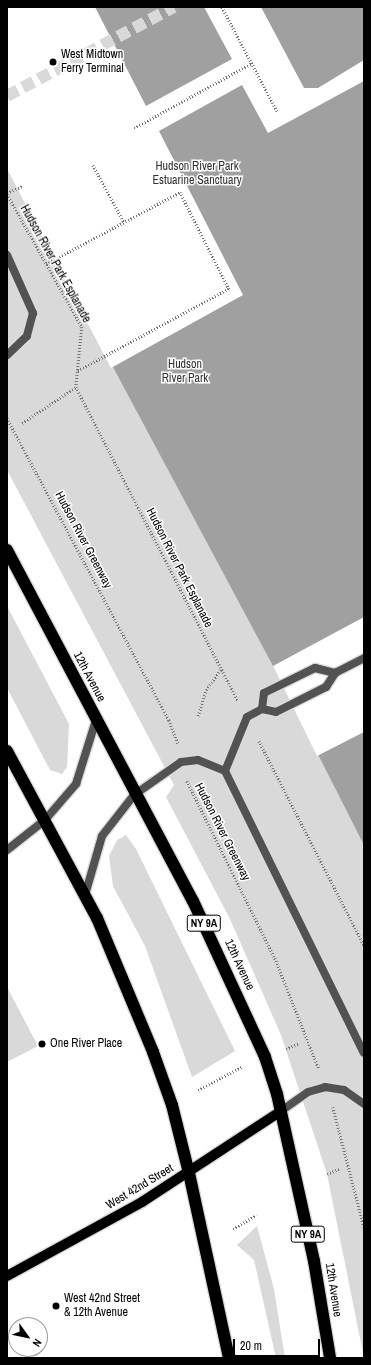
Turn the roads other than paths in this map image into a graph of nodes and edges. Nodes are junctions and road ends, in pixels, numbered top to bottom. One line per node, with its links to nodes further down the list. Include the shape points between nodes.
1 (7, 254): 2 (street, via 33,313 27,336)
2 (7, 355)
3 (7, 550): 7 (highway, 12th Avenue / NY 9A)
4 (364, 658): 5 (street)
5 (335, 673): 6 (street, via 326,687 276,712); 6 (street, via 315,668 264,694)
6 (262, 709): 9 (street, via 247,717)
7 (96, 720): 10 (highway, 12th Avenue / NY 9A); 11 (street, via 76,784)
8 (7, 751): 11 (highway)
9 (225, 771): 10 (street, via 198,760 181,762); 14 (street)
10 (134, 795): 13 (street, via 102,836); 16 (highway, 12th Avenue / NY 9A, via 215,944 265,1057)
11 (45, 820): 12 (street); 13 (highway)
12 (7, 850)
13 (85, 895): 17 (highway, via 139,1015 172,1105)
14 (364, 1053)
15 (364, 1104): 16 (street, via 344,1090 325,1086 308,1092)
16 (281, 1111): 17 (main road, West 42nd Street); 20 (highway, 12th Avenue / NY 9A, via 314,1260)
17 (189, 1173): 18 (main road, West 42nd Street, via 142,1202); 19 (highway)
18 (7, 1276)
19 (229, 1358)
20 (330, 1358)

